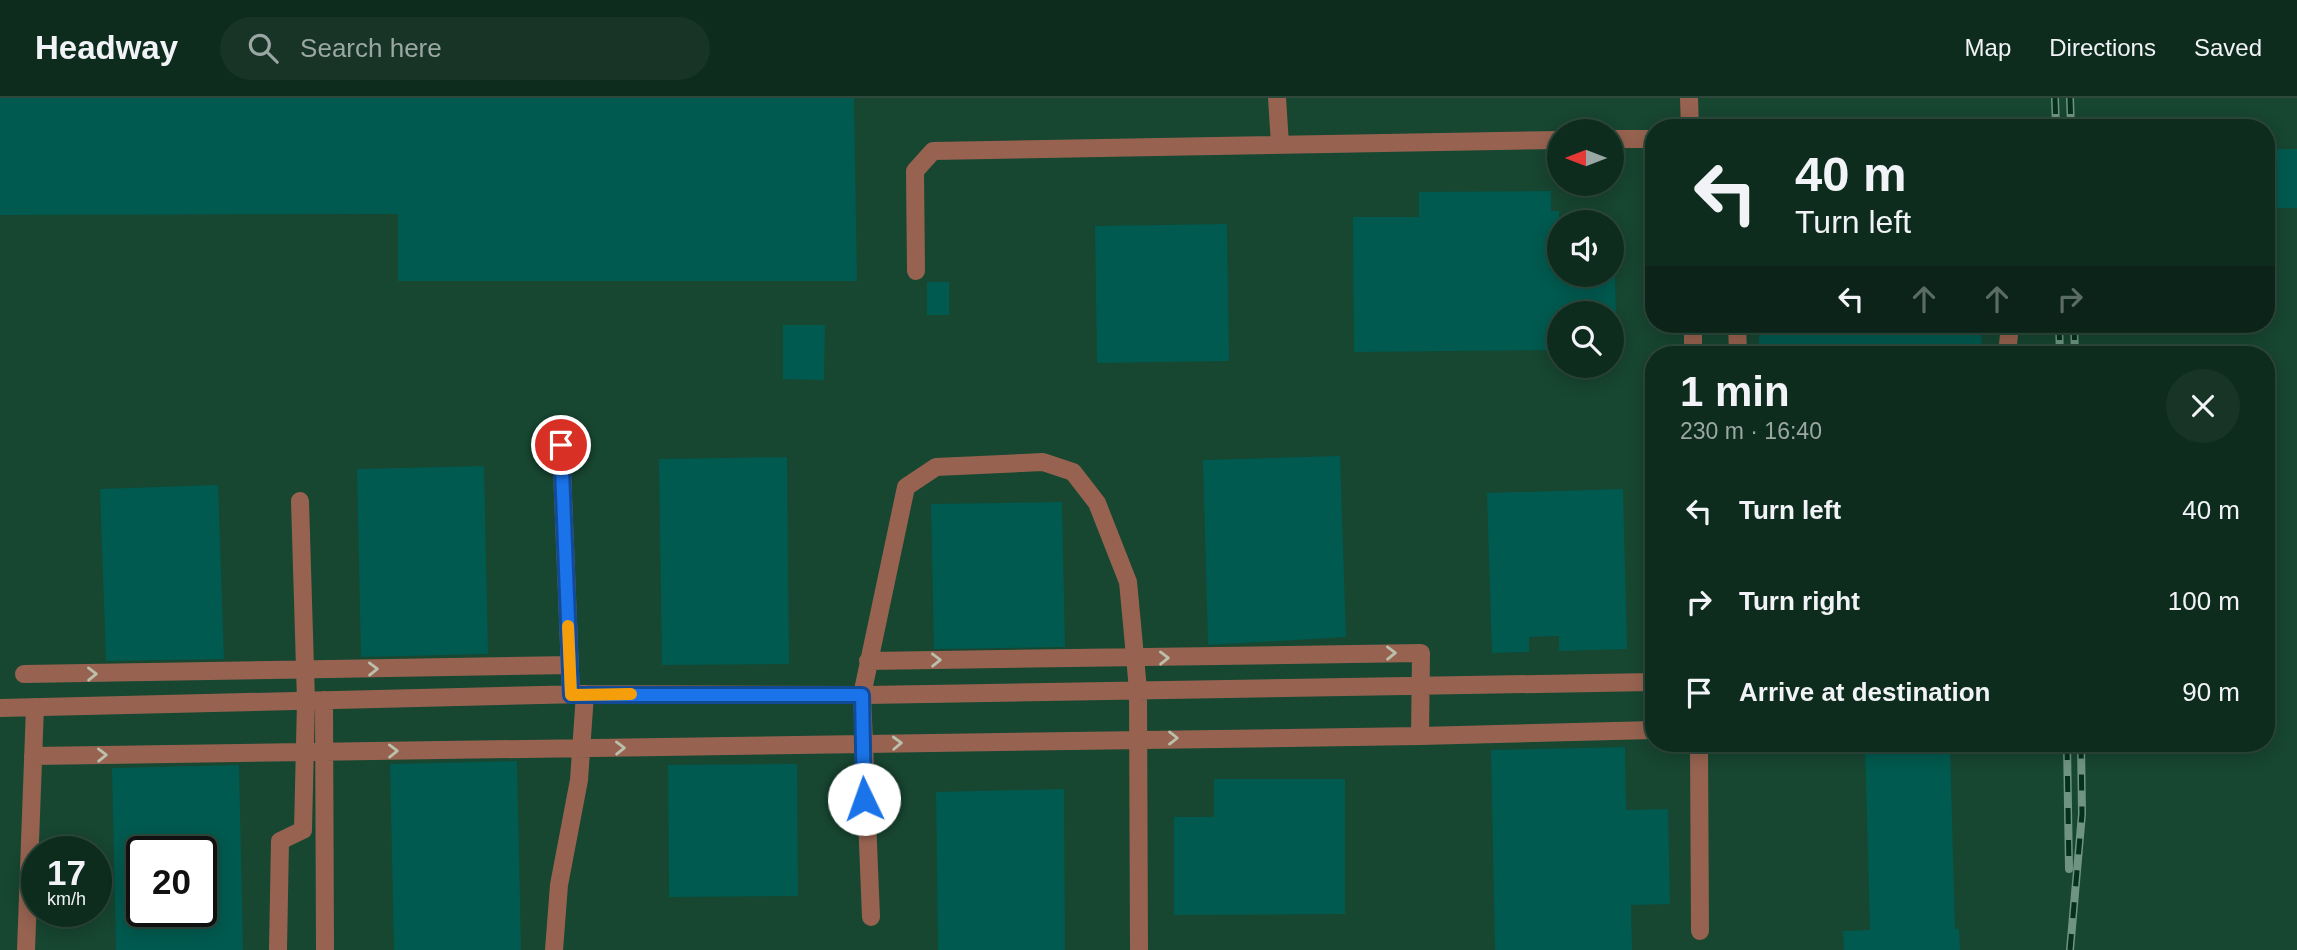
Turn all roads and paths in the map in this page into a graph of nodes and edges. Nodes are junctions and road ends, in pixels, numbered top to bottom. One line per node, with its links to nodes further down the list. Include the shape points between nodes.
1 (1278, 98): 7 (lane)
2 (1689, 98): 3 (lane)
3 (1690, 119)
4 (1624, 139): 5 (lane)
5 (1645, 139)
6 (1547, 140): 7 (lane)
7 (1280, 144): 8 (lane, via 933,151 915,171)
8 (916, 271)
9 (561, 445): 13 (lane)
10 (300, 501): 14 (lane)
11 (1135, 658): 12 (lane, one-way to 11); 12 (lane, via 1128,582 1097,503 1073,472 1043,462 936,467 905,487); 17 (lane, one-way to 17, via 1421,653); 18 (lane)
12 (868, 661): 20 (lane)
13 (570, 665): 14 (lane, one-way to 13); 19 (lane)
14 (305, 670): 15 (lane, one-way to 14); 21 (lane)
15 (24, 674)
16 (1645, 682): 17 (lane)
17 (1420, 686): 18 (lane); 25 (lane)
18 (1138, 690): 20 (lane); 26 (lane)
19 (578, 695): 20 (lane); 21 (lane); 28 (lane)
20 (862, 695): 27 (lane)
21 (315, 700): 22 (lane); 29 (lane); 30 (lane)
22 (35, 707): 23 (lane); 32 (lane)
23 (0, 708)
24 (1645, 730): 25 (lane)
25 (1420, 736): 26 (lane, one-way to 25)
26 (1139, 738): 27 (lane, one-way to 26); 39 (lane)
27 (862, 744): 28 (lane, one-way to 27); 33 (lane)
28 (581, 748): 30 (lane, one-way to 28); 38 (lane, via 559,885)
29 (305, 752): 30 (lane); 32 (lane, one-way to 29); 36 (lane, via 303,830 280,841)
30 (325, 752): 37 (lane)
31 (1699, 752): 34 (lane)
32 (33, 756): 35 (lane)
33 (872, 917)
34 (1700, 930)
35 (26, 950)
36 (278, 950)
37 (325, 950)
38 (554, 950)
39 (1139, 950)

